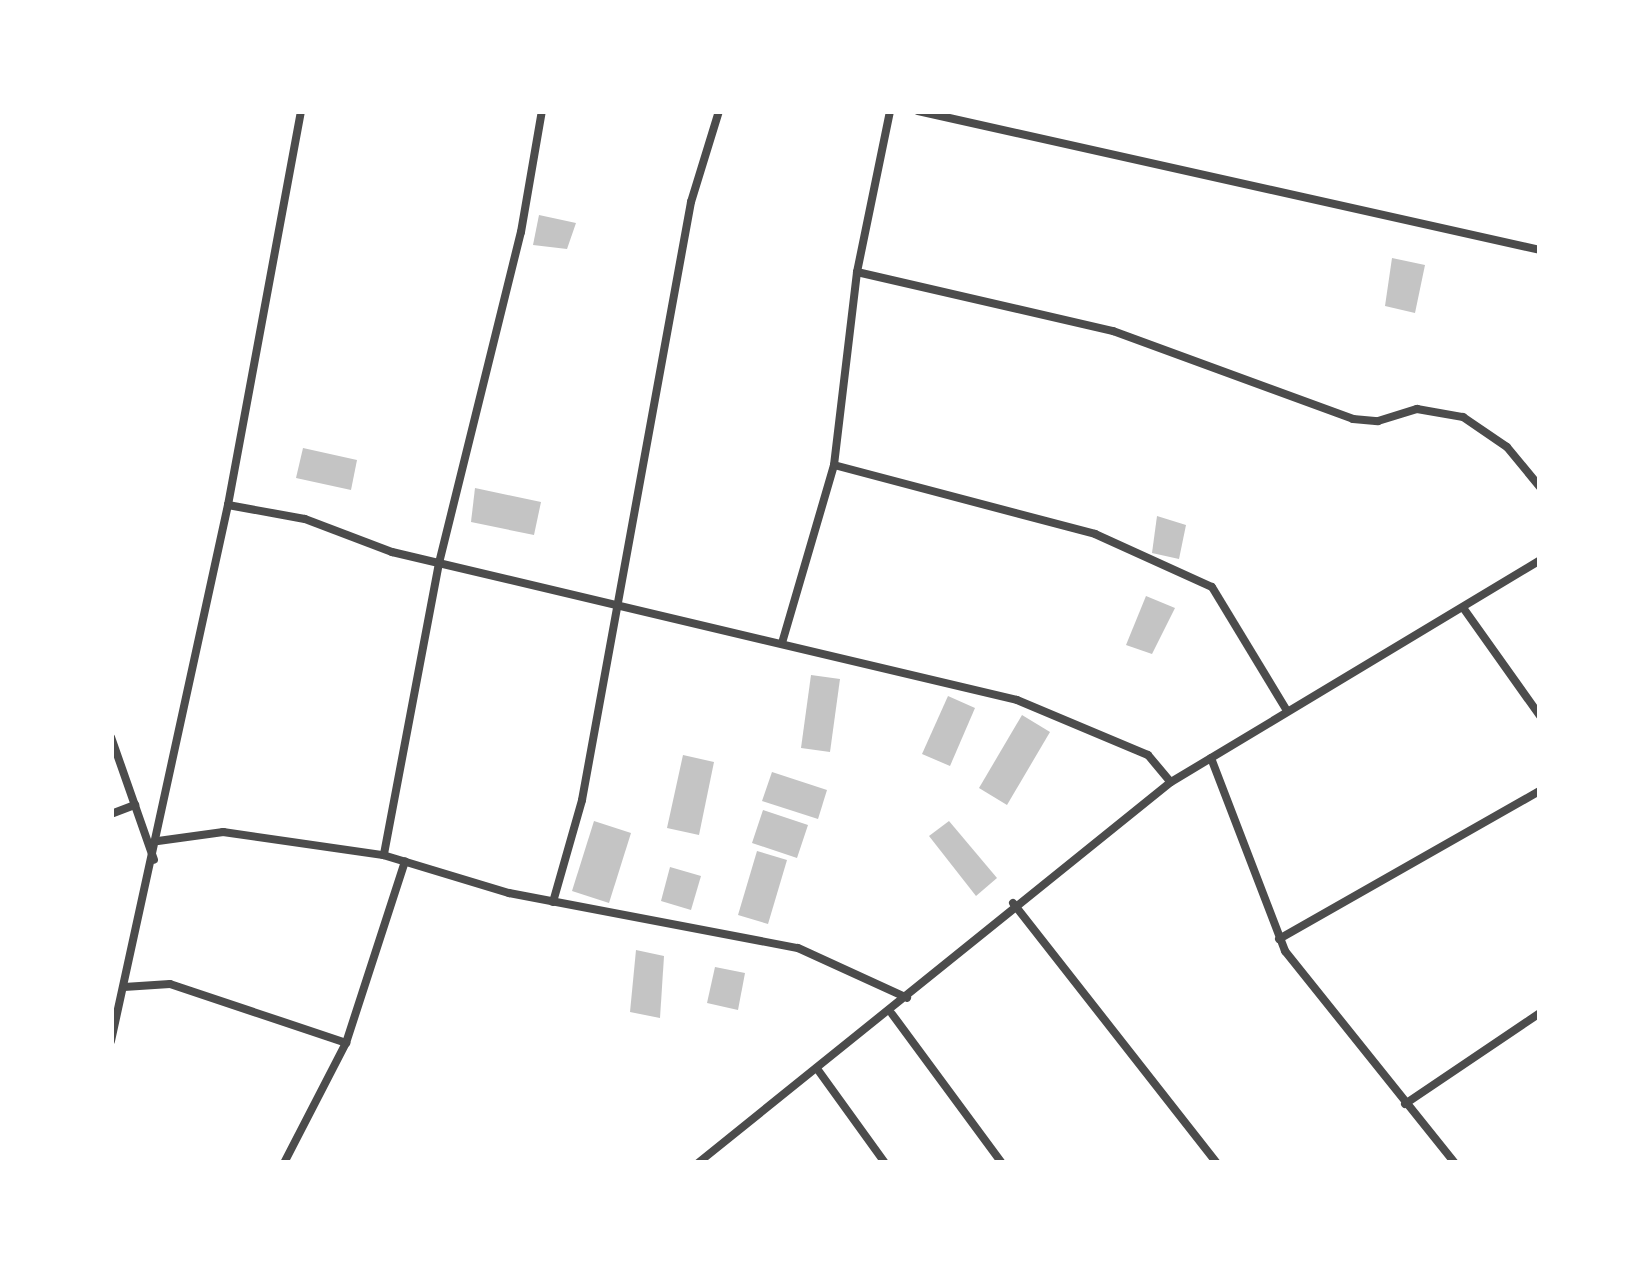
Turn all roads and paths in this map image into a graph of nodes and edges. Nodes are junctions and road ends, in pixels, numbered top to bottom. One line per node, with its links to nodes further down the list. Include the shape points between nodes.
1 (301, 111): 10 (street)
2 (542, 111): 12 (street, via 521,232)
3 (719, 111): 13 (street, via 691,202 648,460)
4 (890, 111): 7 (street)
5 (918, 111): 6 (street)
6 (1540, 250)
7 (857, 272): 8 (street); 9 (street, via 1114,331 1353,419 1417,409 1462,417 1508,447)
8 (834, 465): 15 (street); 16 (street, via 1095,534 1212,587)
9 (1540, 487)
10 (229, 505): 12 (street, via 305,519); 24 (street)
11 (1540, 560): 14 (street)
12 (439, 563): 13 (street); 25 (street)
13 (614, 605): 15 (street); 28 (street, via 582,800)
14 (1464, 609): 16 (street); 17 (street)
15 (782, 643): 20 (street, via 1017,700 1148,755)
16 (1287, 712): 19 (street)
17 (1540, 716)
18 (111, 737): 22 (street)
19 (1211, 758): 20 (street); 30 (street, via 1249,840 1262,904)
20 (1171, 782): 29 (street)
21 (1540, 791): 30 (street)
22 (135, 805): 23 (street); 26 (street)
23 (111, 814)
24 (158, 841): 25 (street, via 223,832); 26 (street)
25 (383, 855): 27 (street)
26 (154, 861): 31 (street)
27 (405, 861): 28 (street); 36 (street)
28 (553, 902): 32 (street, via 798,948)
29 (1013, 903): 32 (street); 43 (street)
30 (1280, 939): 38 (street)
31 (124, 987): 35 (street); 36 (street, via 170,985)
32 (907, 998): 34 (street)
33 (1540, 1013): 38 (street)
34 (892, 1014): 37 (street); 42 (street)
35 (111, 1041)
36 (346, 1043): 39 (street)
37 (818, 1070): 40 (street); 41 (street)
38 (1405, 1104): 44 (street)
39 (284, 1163)
40 (698, 1163)
41 (885, 1163)
42 (1003, 1163)
43 (1217, 1163)
44 (1455, 1163)

